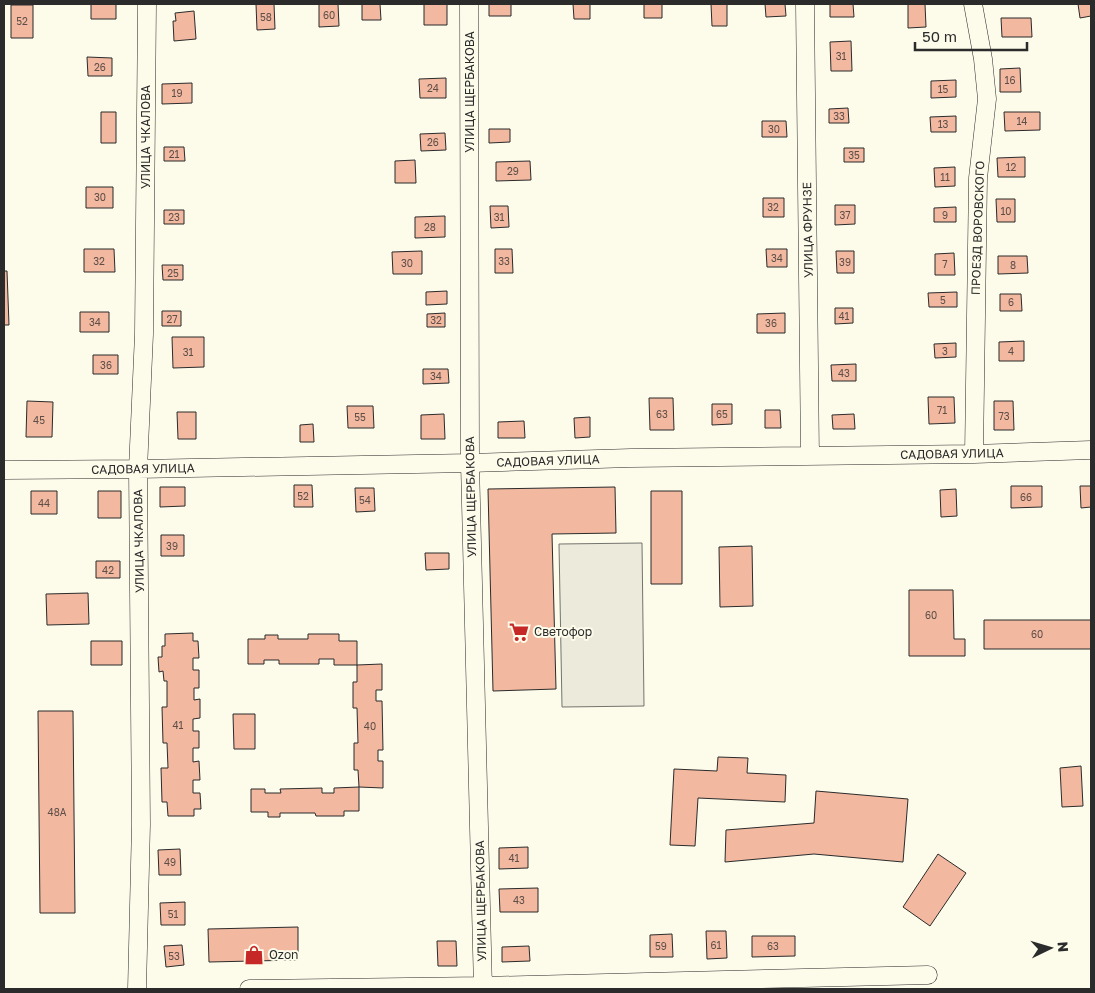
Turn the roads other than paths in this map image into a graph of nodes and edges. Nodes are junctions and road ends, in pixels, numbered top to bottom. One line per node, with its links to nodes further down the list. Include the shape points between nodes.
1 (147, 4): 9 (street, УЛИЦА ЧКАЛОВА, via 144,334)
2 (469, 4): 8 (street, УЛИЦА ЩЕРБАКОВА)
3 (805, 4): 7 (street, УЛИЦА ФРУНЗЕ)
4 (973, 4): 6 (street, ПРОЕЗД ВОРОВСКОГО, via 987,98 978,178)
5 (1091, 450): 6 (street, САДОВАЯ УЛИЦА)
6 (974, 454): 7 (street, САДОВАЯ УЛИЦА)
7 (810, 456): 8 (street, САДОВАЯ УЛИЦА)
8 (470, 464): 9 (street, САДОВАЯ УЛИЦА); 13 (street, УЛИЦА ЩЕРБАКОВА)
9 (138, 469): 10 (street, САДОВАЯ УЛИЦА); 14 (street, УЛИЦА ЧКАЛОВА, via 141,824)
10 (4, 470)
11 (928, 975): 12 (street)
12 (818, 983): 13 (street)
13 (482, 988): 16 (street)
14 (137, 989)
15 (249, 989): 16 (street)
16 (309, 989)

